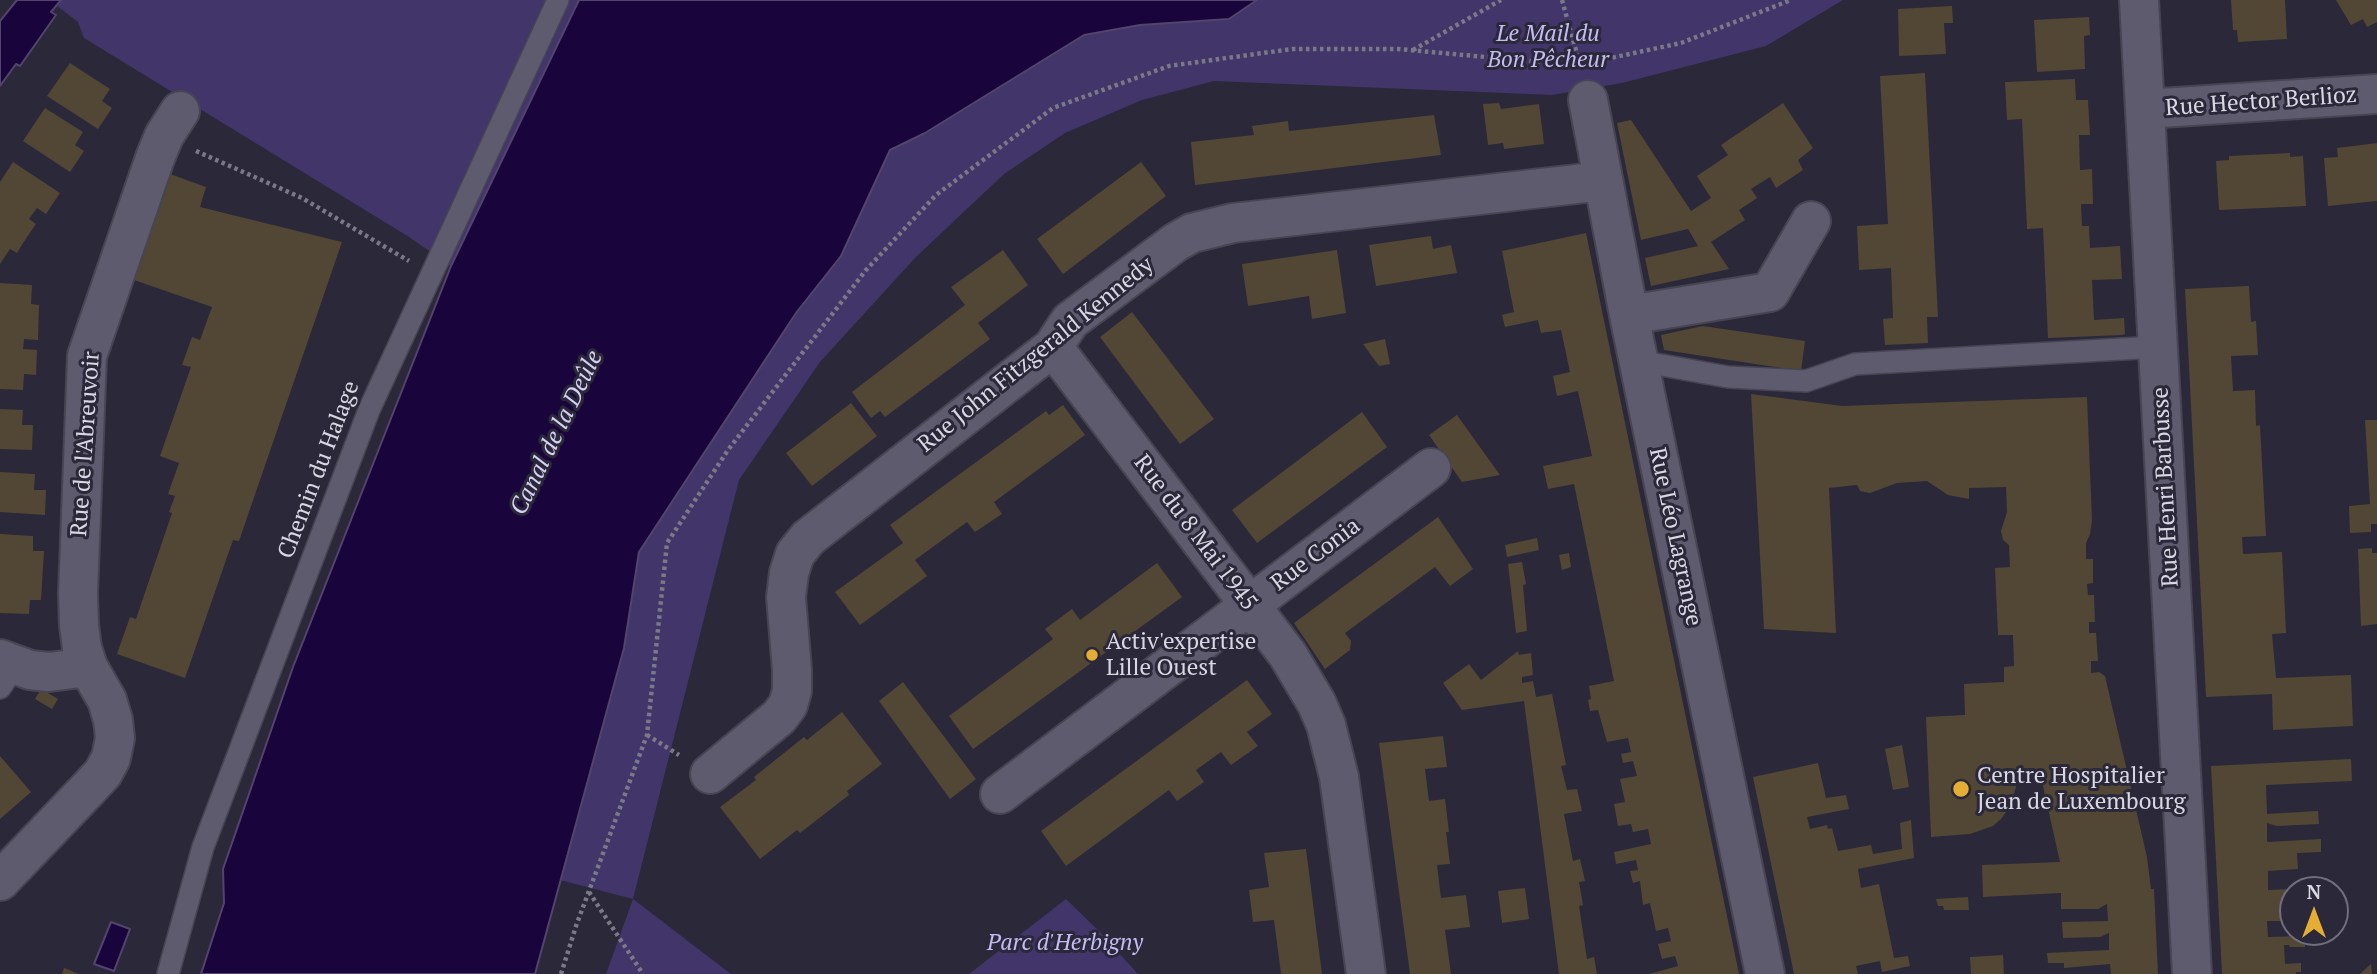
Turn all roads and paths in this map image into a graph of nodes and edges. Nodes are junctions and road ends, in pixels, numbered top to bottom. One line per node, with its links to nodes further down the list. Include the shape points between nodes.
1 (558, 0): 12 (lane, Chemin du Halage)
2 (1501, 0): 5 (path)
3 (1562, 0): 6 (path)
4 (2139, 0): 8 (street, Rue Henri Barbusse)
5 (1412, 50)
6 (1584, 82): 10 (street, Rue Léo Lagrange)
7 (2377, 93): 8 (street, Rue Hector Berlioz)
8 (2145, 109): 15 (street, Rue Henri Barbusse)
9 (172, 124): 12 (path); 19 (street, Rue de l'Abreuvoir, via 87,356 78,594)
10 (1603, 181): 13 (street, Rue Léo Lagrange); 14 (street, Rue John Fitzgerald Kennedy, via 1210,227 1176,242 1070,321)
11 (1811, 221): 13 (street, via 1770,292)
12 (432, 274): 24 (lane, Chemin du Halage, via 369,410 202,847)
13 (1629, 315): 16 (street, Rue Léo Lagrange)
14 (1053, 347): 18 (street, Rue du 8 Mai 1945); 21 (street, Rue John Fitzgerald Kennedy, via 808,538 795,554 787,585 792,691 788,705)
15 (2158, 348): 16 (lane, via 1855,363 1806,381 1728,377); 29 (street, Rue Henri Barbusse)
16 (1639, 361): 28 (street, Rue Léo Lagrange)
17 (1431, 468): 18 (street, Rue Conia)
18 (1251, 604): 22 (street, Rue Conia); 27 (street, Rue du 8 Mai 1945, via 1288,655 1326,725 1339,777)
19 (88, 667): 20 (street); 23 (street, Rue de l'Abreuvoir, via 113,720 111,758 90,788)
20 (5, 671)
21 (710, 774)
22 (1000, 794)
23 (0, 881)
24 (168, 974)
25 (561, 974): 26 (path, via 588,891)
26 (643, 974)
27 (1366, 974)
28 (1765, 974)
29 (2192, 974)

